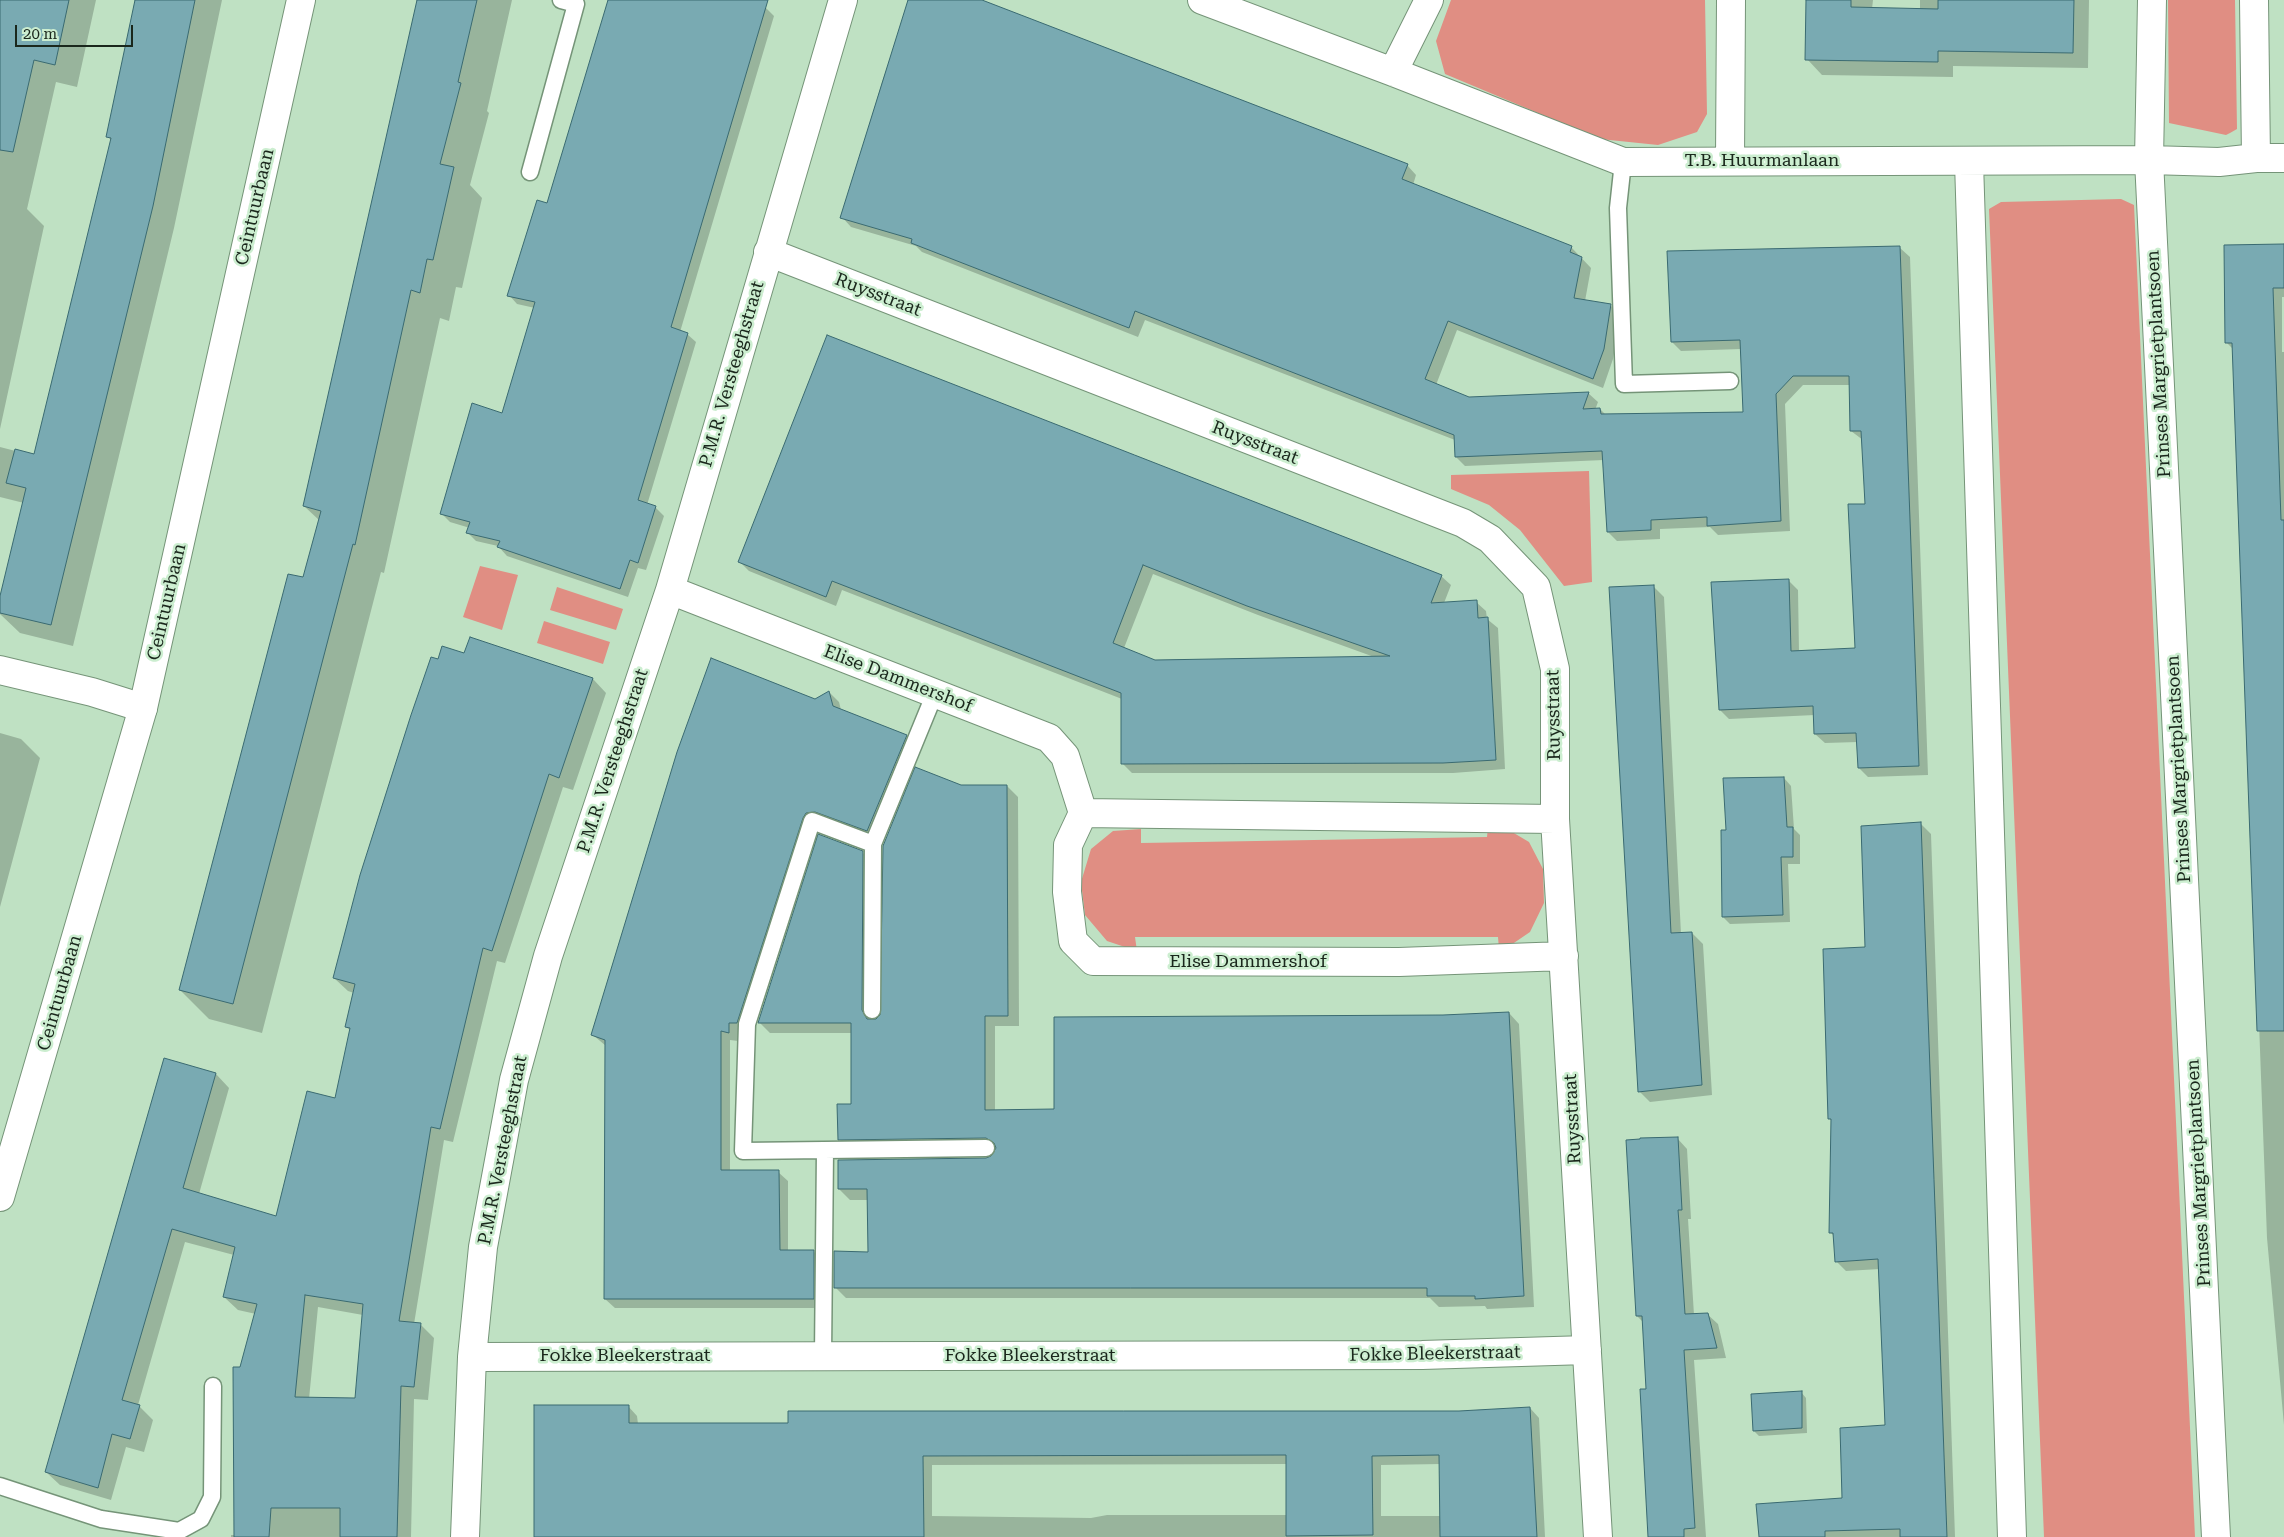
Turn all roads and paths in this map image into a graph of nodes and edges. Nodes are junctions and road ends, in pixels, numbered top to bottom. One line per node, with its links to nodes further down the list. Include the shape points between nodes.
1 (301, 0): 22 (street, Ceintuurbaan)
2 (561, 0): 16 (lane, via 576,4)
3 (842, 0): 17 (street, P.M.R. Versteeghstraat)
4 (1202, 0): 9 (street, T.B. Huurmanlaan)
5 (1429, 0): 9 (street)
6 (1731, 0): 12 (street)
7 (2152, 0): 13 (street, Prinses Margrietplantsoen)
8 (2254, 0): 10 (street)
9 (1393, 72): 14 (street, T.B. Huurmanlaan)
10 (2256, 158): 11 (street, T.B. Huurmanlaan); 13 (street, T.B. Huurmanlaan, via 2219,162)
11 (2284, 158)
12 (1730, 160): 14 (street, T.B. Huurmanlaan); 15 (street, T.B. Huurmanlaan)
13 (2149, 160): 15 (street, T.B. Huurmanlaan); 39 (street, Prinses Margrietplantsoen)
14 (1623, 162): 18 (lane, via 1618,208 1624,384)
15 (1969, 162): 38 (street)
16 (530, 172)
17 (768, 252): 19 (street, P.M.R. Versteeghstraat); 24 (street, Ruysstraat, via 1463,522 1490,539 1536,587 1555,668)
18 (1730, 381)
19 (670, 590): 21 (street, Elise Dammershof); 33 (street, P.M.R. Versteeghstraat, via 548,956 514,1080 483,1248)
20 (0, 670): 22 (street)
21 (935, 693): 23 (street, Elise Dammershof, via 1049,738 1065,756); 25 (lane)
22 (143, 708): 30 (street, Ceintuurbaan)
23 (1083, 813): 24 (street); 26 (street, Elise Dammershof, via 1068,844 1067,892 1073,941 1093,961 1389,962)
24 (1555, 819): 26 (street, Ruysstraat)
25 (873, 844): 27 (lane); 29 (lane, via 812,821 747,1024 743,1151)
26 (1564, 956): 31 (street, Ruysstraat)
27 (872, 1010)
28 (986, 1148): 29 (lane)
29 (825, 1150): 32 (lane)
30 (0, 1196)
31 (1587, 1350): 32 (street, Fokke Bleekerstraat, via 1429,1355); 37 (street, Ruysstraat)
32 (823, 1356): 33 (street, Fokke Bleekerstraat)
33 (472, 1357): 36 (street, P.M.R. Versteeghstraat)
34 (213, 1386): 35 (lane, via 212,1497 201,1519 178,1531 101,1519)
35 (0, 1486)
36 (465, 1537)
37 (1598, 1537)
38 (2012, 1537)
39 (2216, 1537)

